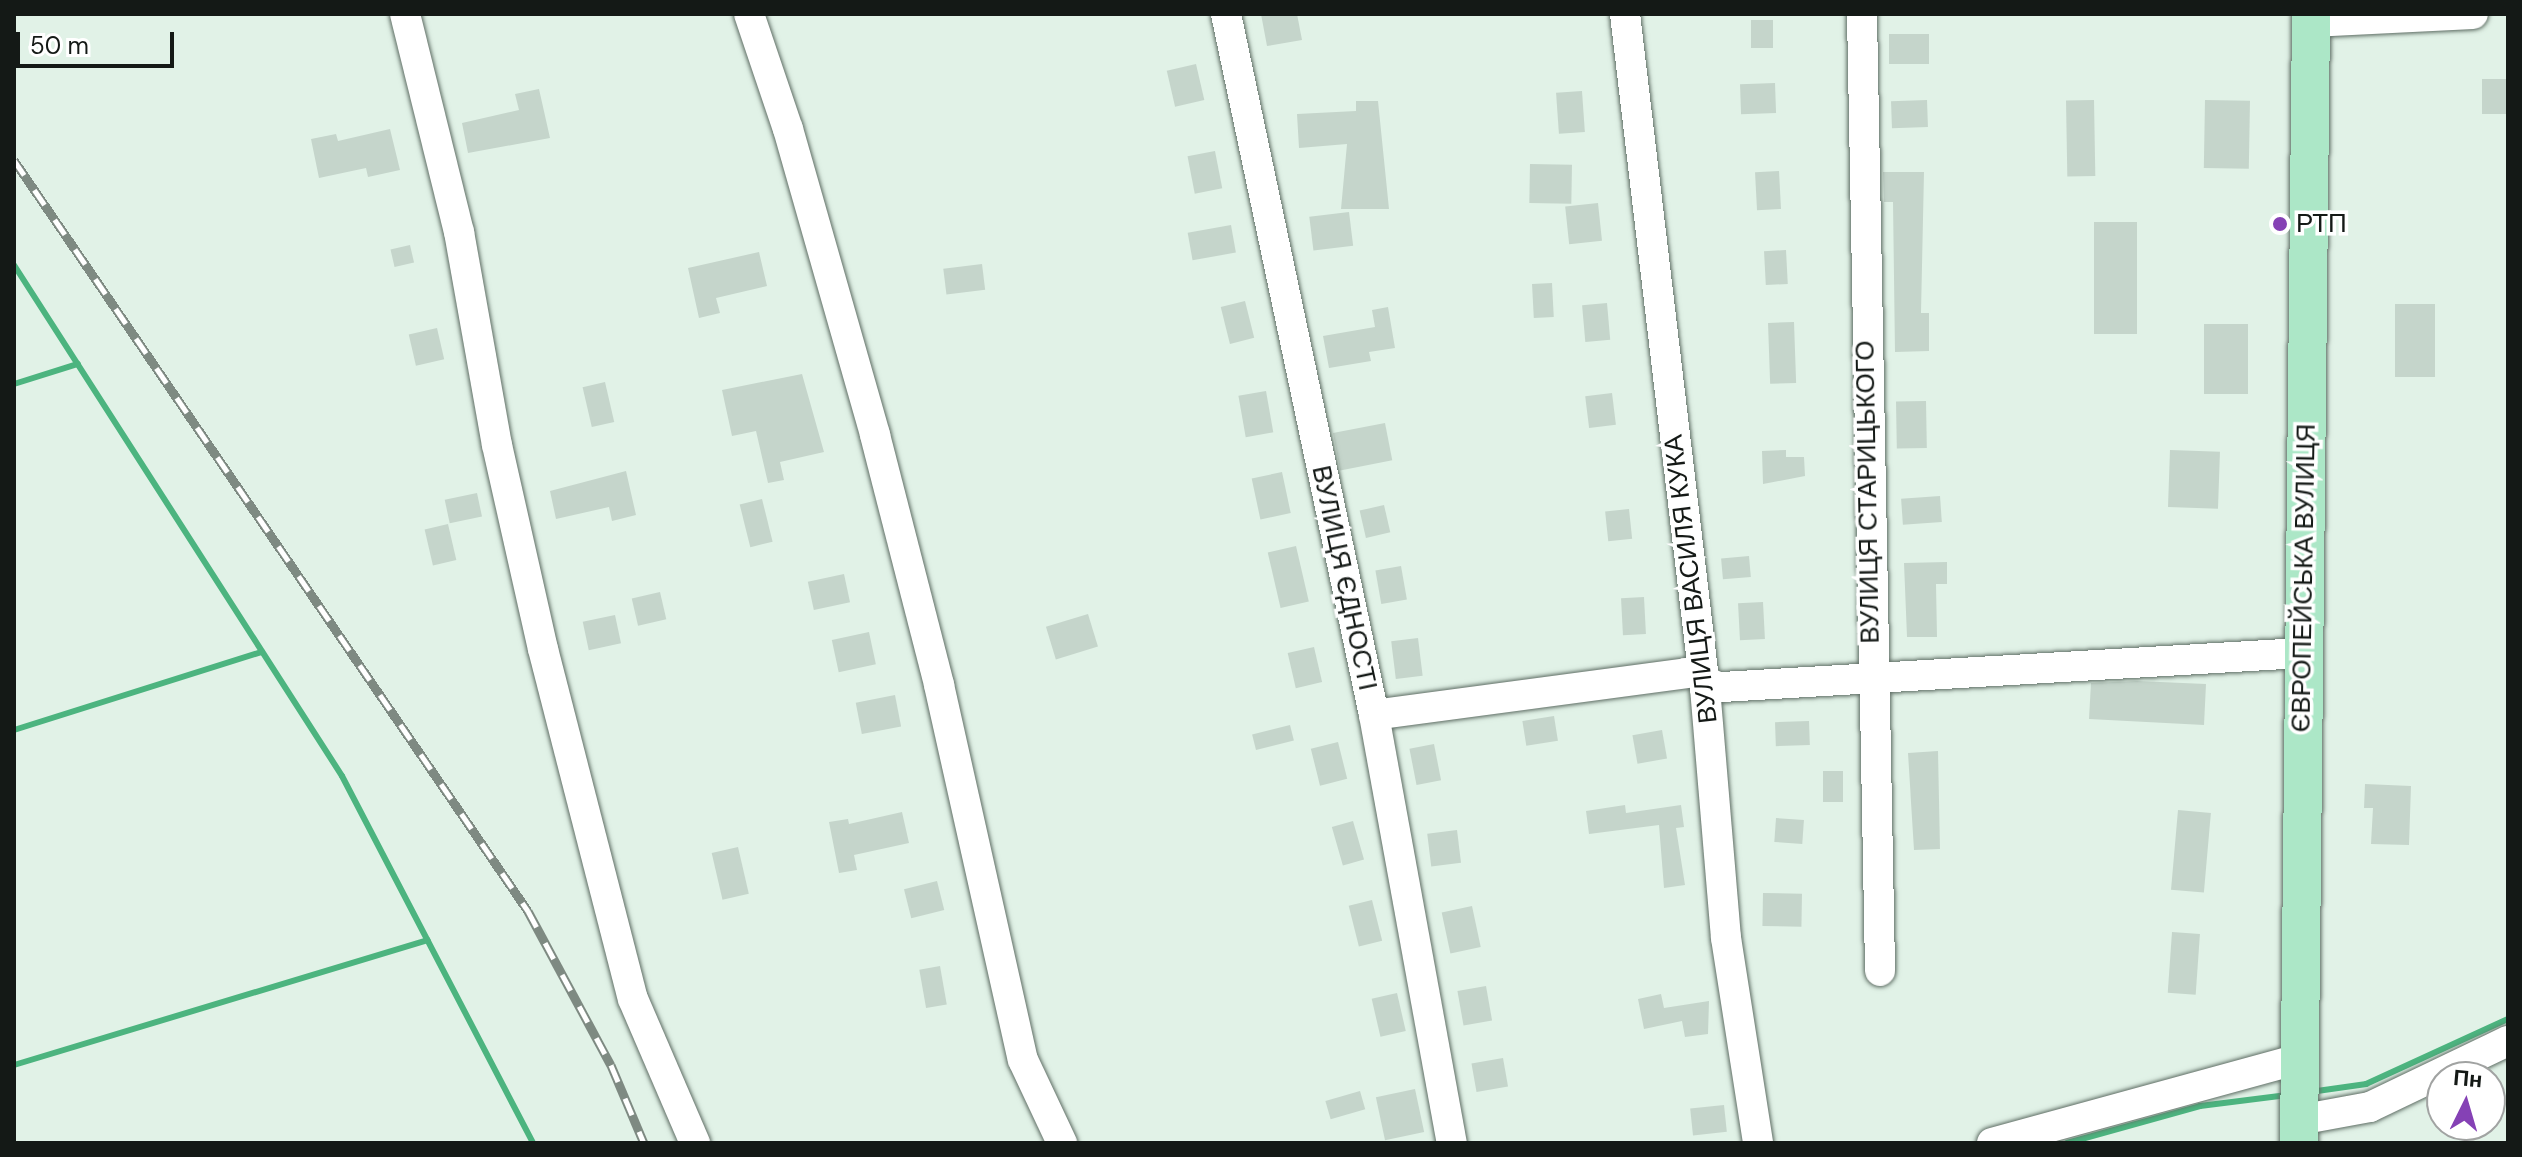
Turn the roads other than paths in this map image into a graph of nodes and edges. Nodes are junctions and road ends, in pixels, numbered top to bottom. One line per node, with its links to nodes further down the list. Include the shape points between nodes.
1 (405, 14): 15 (street, via 459,232 497,445 543,649 633,999)
2 (749, 14): 16 (street, via 788,129 875,435 939,685 1023,1060)
3 (1226, 14): 11 (street, ВУЛИЦЯ ЄДНОСТІ)
4 (1625, 14): 9 (street, ВУЛИЦЯ ВАСИЛЯ КУКА)
5 (1862, 14): 10 (street, ВУЛИЦЯ СТАРИЦЬКОГО)
6 (2473, 14): 7 (street)
7 (2311, 18): 8 (main road, ЄВРОПЕЙСЬКА ВУЛИЦЯ)
8 (2301, 653): 10 (street); 14 (main road, ЄВРОПЕЙСЬКА ВУЛИЦЯ)
9 (1704, 680): 10 (street); 11 (street); 18 (street, ВУЛИЦЯ ВАСИЛЯ КУКА, via 1726,938)
10 (1871, 681): 12 (street, ВУЛИЦЯ СТАРИЦЬКОГО)
11 (1374, 715): 17 (street, ВУЛИЦЯ ЄДНОСТІ)
12 (1880, 971)
13 (2508, 1041): 14 (street, via 2370,1107)
14 (2300, 1100): 19 (street)
15 (695, 1143)
16 (1062, 1143)
17 (1452, 1143)
18 (1758, 1143)
19 (1992, 1143)

